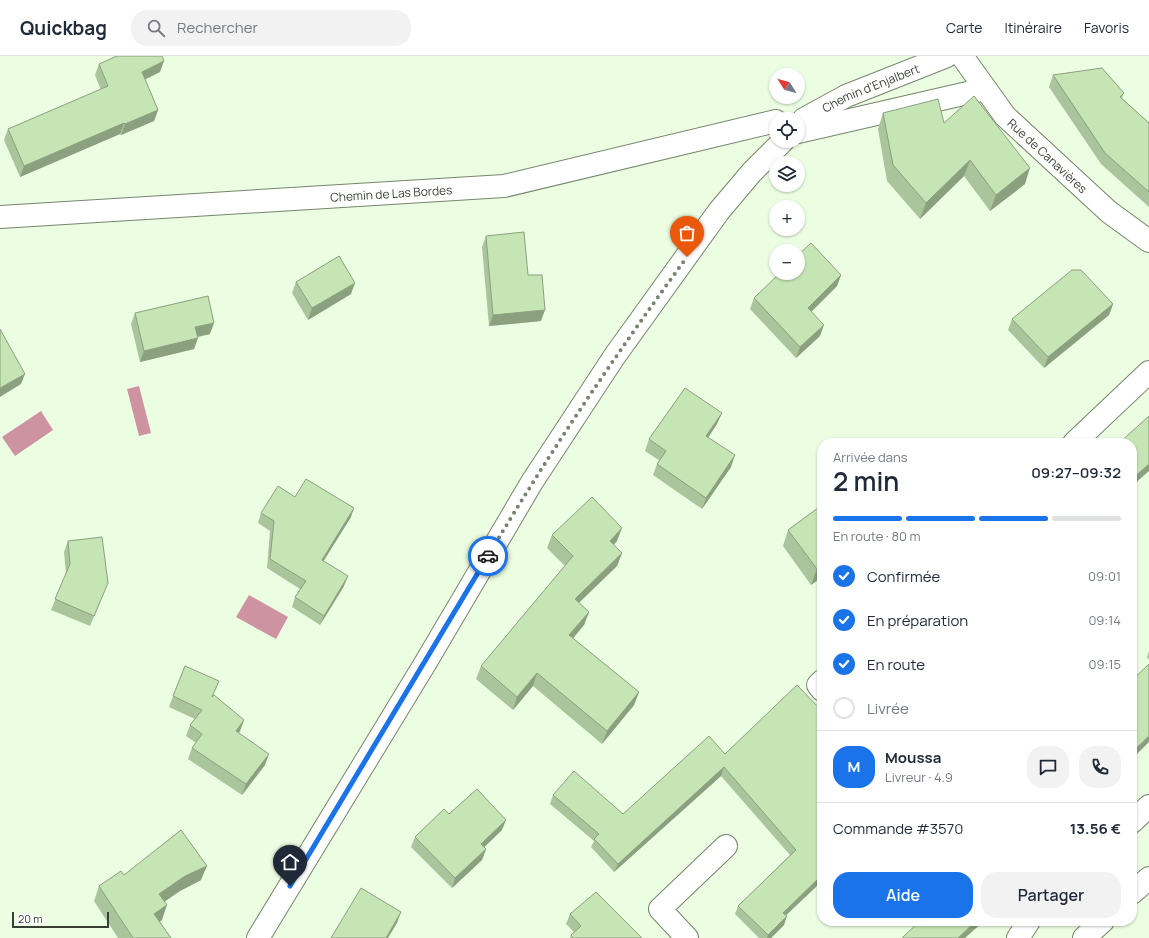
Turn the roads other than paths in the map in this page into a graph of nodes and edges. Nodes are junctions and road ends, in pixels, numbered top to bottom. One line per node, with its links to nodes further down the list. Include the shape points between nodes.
1 (947, 56): 4 (street, Chemin d'Enjalbert, via 846,96)
2 (962, 56): 3 (street, Rue de Canavières)
3 (985, 88): 6 (street, Chemin d'Enjalbert); 9 (street, Rue de Canavières, via 1005,116 1109,212)
4 (805, 121)
5 (769, 123): 8 (street, Chemin de Las Bordes, via 504,186)
6 (805, 123)
7 (776, 148): 19 (street, via 719,211 614,357 532,482)
8 (0, 216)
9 (1149, 241)
10 (1149, 372): 11 (street)
11 (1079, 438)
12 (1149, 806): 13 (street)
13 (1137, 817)
14 (726, 846): 20 (street, via 660,909)
15 (1149, 878): 16 (street)
16 (1137, 889)
17 (1026, 926): 21 (street)
18 (1097, 926): 22 (street)
19 (258, 938)
20 (688, 938)
21 (1018, 938)
22 (1084, 938)

